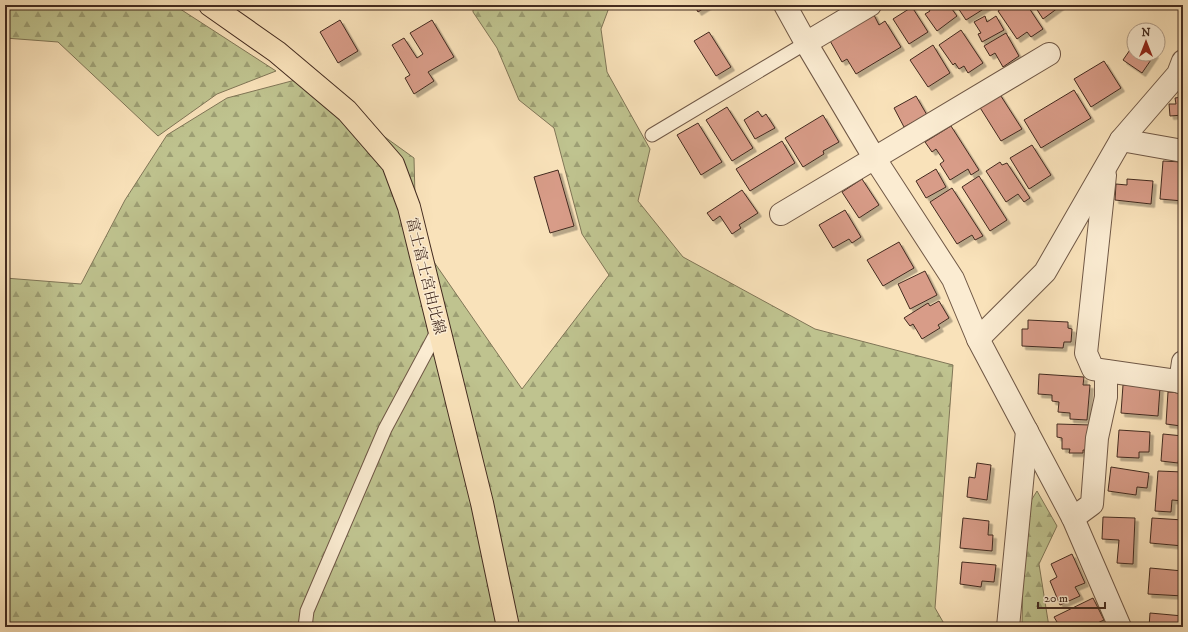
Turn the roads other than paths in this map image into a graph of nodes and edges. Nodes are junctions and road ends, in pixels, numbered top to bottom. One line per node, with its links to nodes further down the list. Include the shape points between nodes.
1 (210, 5): 13 (main road, 富士富士宮由比線, via 277,52 347,111 393,164 409,207)
2 (786, 5): 4 (street)
3 (870, 5): 4 (street)
4 (806, 43): 7 (lane); 10 (street)
5 (1049, 54): 10 (street)
6 (1183, 61): 8 (street, via 1178,74)
7 (652, 135)
8 (1121, 140): 9 (street); 11 (street)
9 (1183, 151)
10 (875, 159): 12 (street); 14 (street, via 954,280)
11 (1106, 168): 14 (street, via 1045,272); 15 (street, via 1086,353 1093,369)
12 (781, 214)
13 (438, 328): 19 (lane, via 385,429 310,603); 20 (main road, 富士富士宮由比線, via 482,502)
14 (978, 339): 17 (street)
15 (1106, 371): 16 (street); 18 (street, via 1106,397 1096,438 1092,504)
16 (1182, 375)
17 (1027, 431): 18 (street); 21 (street)
18 (1073, 518): 22 (street)
19 (304, 627)
20 (508, 627)
21 (1008, 627)
22 (1120, 627)

